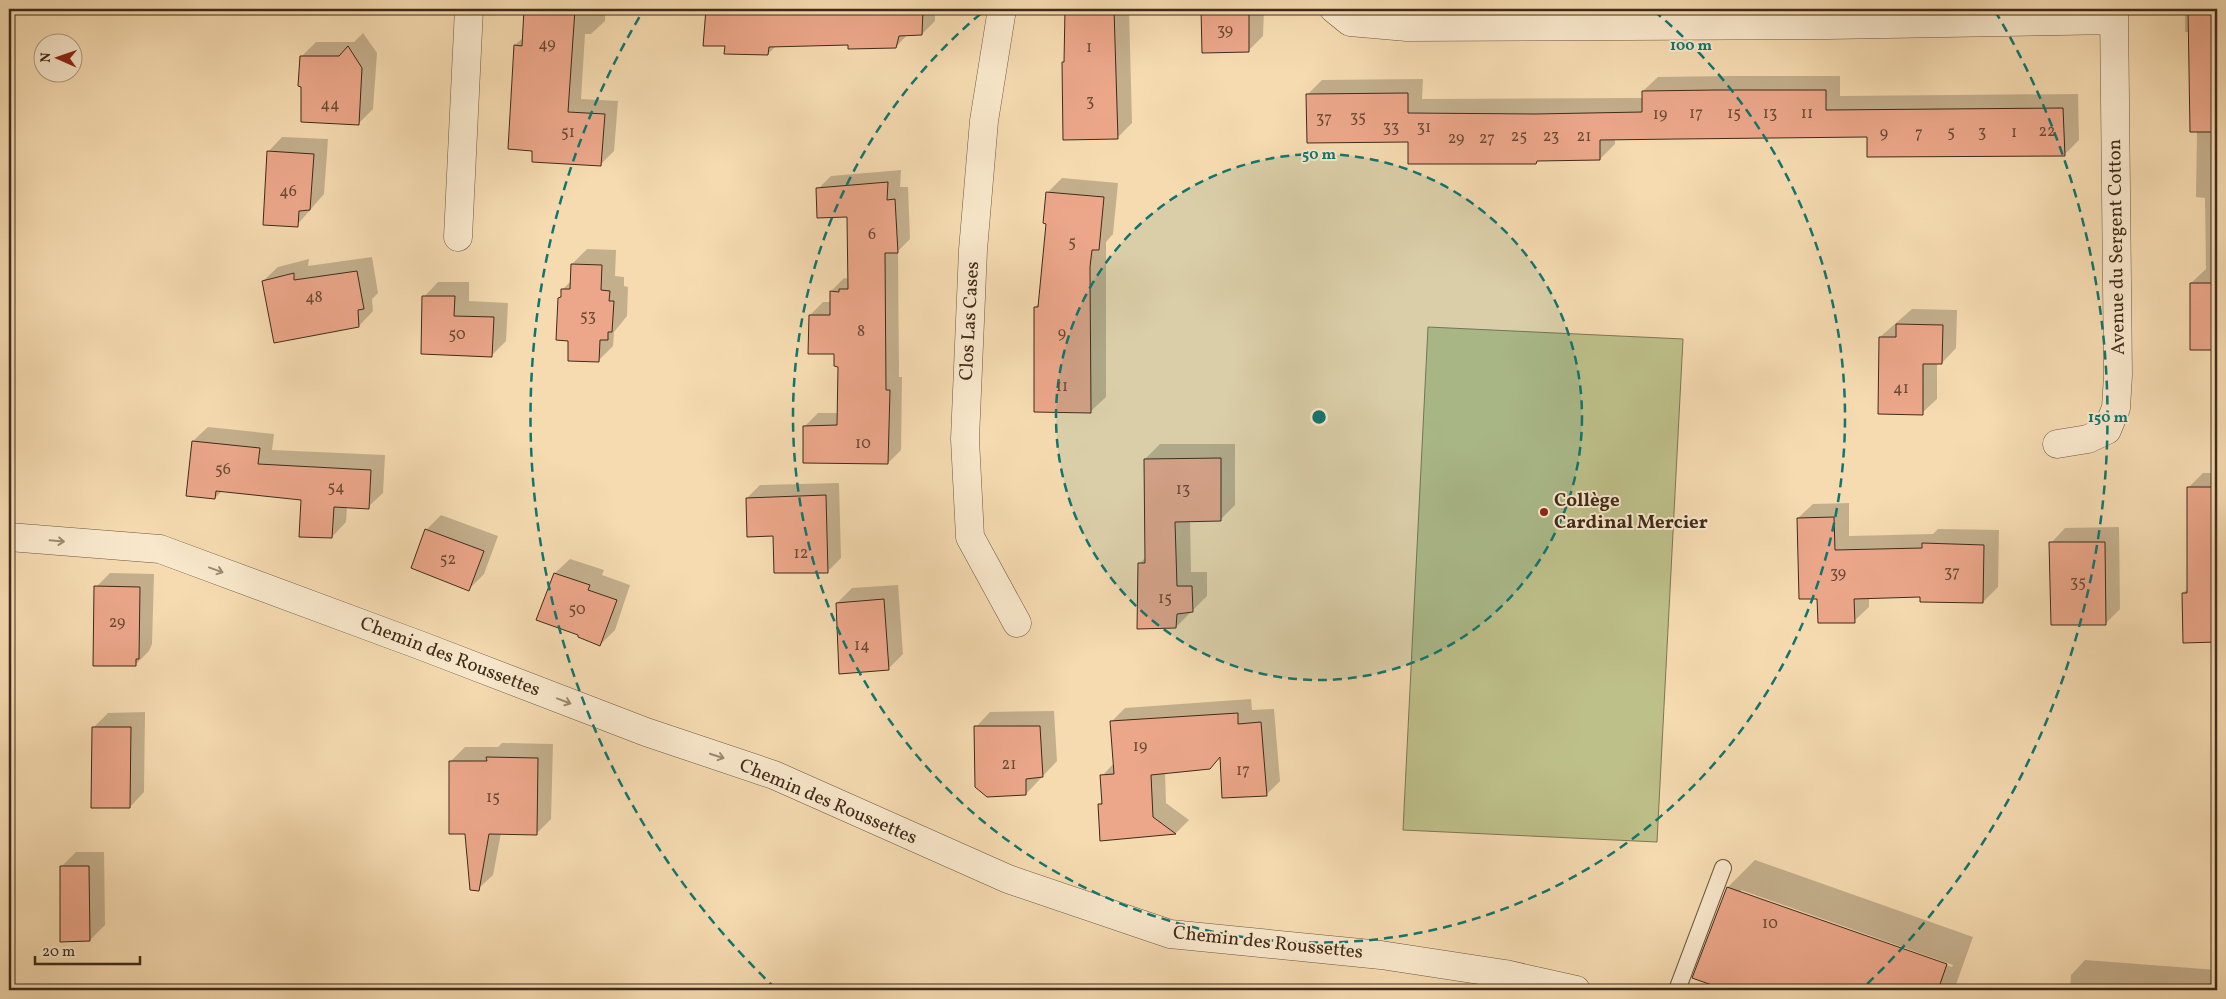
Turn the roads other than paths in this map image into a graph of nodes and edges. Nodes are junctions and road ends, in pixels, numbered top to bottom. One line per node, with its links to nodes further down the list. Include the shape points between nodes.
1 (468, 9): 5 (street)
2 (1002, 9): 8 (street, Clos Las Cases, via 983,131 965,439 970,537)
3 (1334, 9): 4 (street, via 1350,22 1407,27 1828,25)
4 (2114, 15): 6 (street, Avenue du Sergent Cotton, via 2116,408 2107,430 2088,439)
5 (458, 237)
6 (2057, 444)
7 (9, 537): 10 (street, Chemin des Roussettes, one-way to 10, via 160,549 646,732 774,775 1008,879 1170,934 1381,955 1505,974)
8 (1017, 623)
9 (1723, 868): 11 (lane)
10 (1576, 990)
11 (1677, 990)

